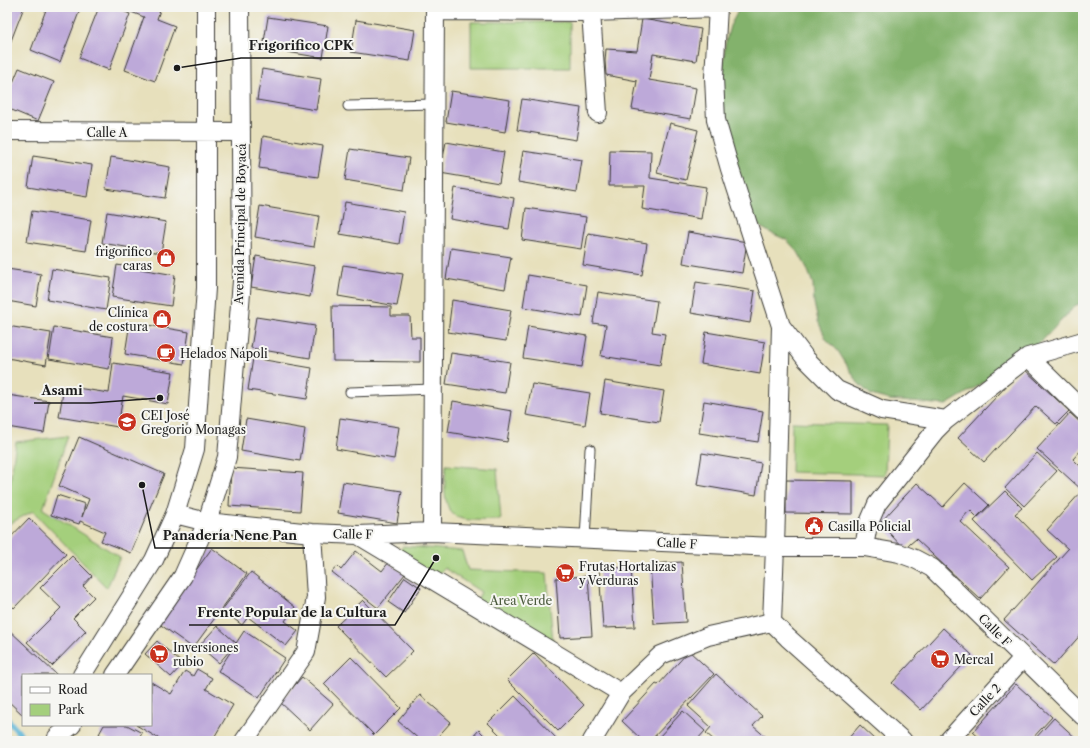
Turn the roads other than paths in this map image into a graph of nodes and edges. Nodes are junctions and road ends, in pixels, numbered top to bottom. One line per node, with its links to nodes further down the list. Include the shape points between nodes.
1 (206, 7): 10 (street)
2 (240, 7): 11 (street, Avenida Principal de Boyacá)
3 (718, 8): 5 (street); 12 (street, via 714,77 716,120)
4 (436, 9): 5 (street); 6 (street)
5 (591, 12): 8 (street)
6 (435, 104): 7 (lane); 15 (street)
7 (348, 106)
8 (598, 113)
9 (7, 131): 10 (street, Calle A)
10 (206, 132): 11 (street, Calle A); 20 (street, via 206,288 195,448)
11 (241, 132): 21 (street, Avenida Principal de Boyacá, via 242,281 226,457)
12 (781, 326): 18 (street, via 806,359 837,390 882,410); 26 (street)
13 (1083, 341): 14 (street)
14 (1028, 357): 17 (street); 18 (street)
15 (433, 389): 16 (lane); 22 (street)
16 (350, 392)
17 (1083, 411)
18 (946, 420): 27 (street, via 877,504 868,526)
19 (590, 449): 25 (lane)
20 (175, 514): 21 (street, Calle F); 30 (street, via 154,560)
21 (207, 522): 23 (street, Calle F); 31 (street, Avenida Principal de Boyacá, via 183,576)
22 (432, 532): 24 (street, Calle F); 25 (street, Calle F)
23 (312, 533): 24 (street, Calle F); 36 (street, via 316,597 306,652)
24 (358, 535): 32 (street)
25 (585, 538): 26 (street, Calle F)
26 (776, 547): 27 (street, Calle F); 28 (street)
27 (864, 547): 29 (street, Calle F, via 899,553 932,568)
28 (772, 622): 32 (street, via 708,636 660,655); 38 (street)
29 (1023, 658): 33 (street, Calle F); 39 (street, Calle 2)
30 (83, 674)
31 (116, 674)
32 (621, 693): 37 (street)
33 (1081, 710)
34 (71, 726): 35 (street)
35 (58, 736)
36 (244, 741)
37 (592, 741)
38 (903, 741)
39 (948, 741)

